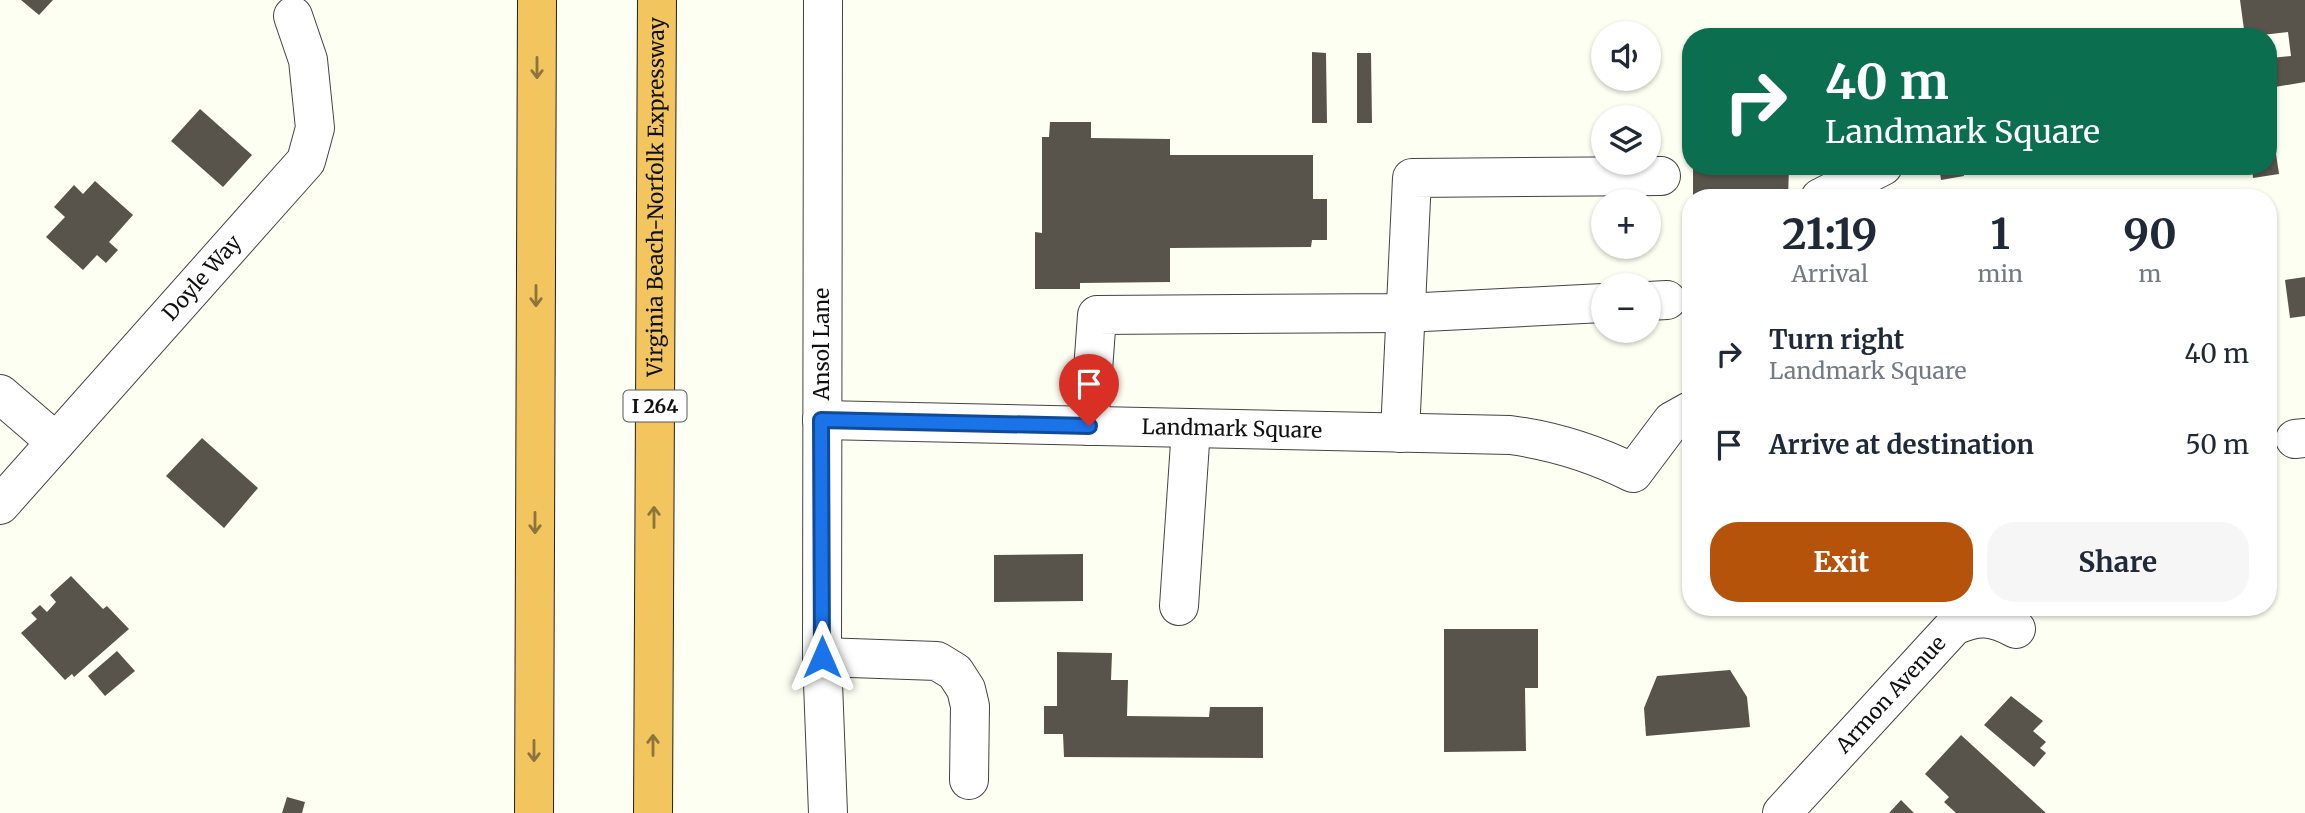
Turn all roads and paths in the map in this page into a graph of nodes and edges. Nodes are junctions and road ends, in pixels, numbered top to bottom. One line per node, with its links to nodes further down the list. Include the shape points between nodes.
1 (537, 0): 22 (highway, one-way to 22)
2 (657, 0): 23 (highway, Virginia Beach-Norfolk Expressway / I 264, one-way to 2)
3 (822, 0): 12 (street, Ansol Lane)
4 (293, 16): 16 (street, Doyle Way, via 307,60 315,128 306,160)
5 (1865, 175): 7 (street)
6 (1661, 176): 9 (street, via 1412,178)
7 (1838, 189)
8 (1591, 304): 9 (street)
9 (1404, 313): 13 (street, via 1097,316); 15 (street)
10 (0, 394): 16 (street)
11 (1682, 415): 15 (street, Landmark Square, via 1672,421 1633,472 1550,440)
12 (821, 420): 13 (street, Landmark Square); 20 (street, Ansol Lane)
13 (1089, 426): 14 (street, Landmark Square)
14 (1191, 428): 15 (street, Landmark Square); 18 (street)
15 (1400, 433)
16 (56, 442): 17 (street, Doyle Way)
17 (0, 505)
18 (1179, 606)
19 (2016, 628): 25 (street, Armon Avenue, via 1998,618 1973,617 1954,626)
20 (822, 657): 21 (street, via 937,661 955,672 970,706); 24 (street, Ansol Lane)
21 (969, 779)
22 (534, 813)
23 (653, 813)
24 (828, 813)
25 (1782, 813)

